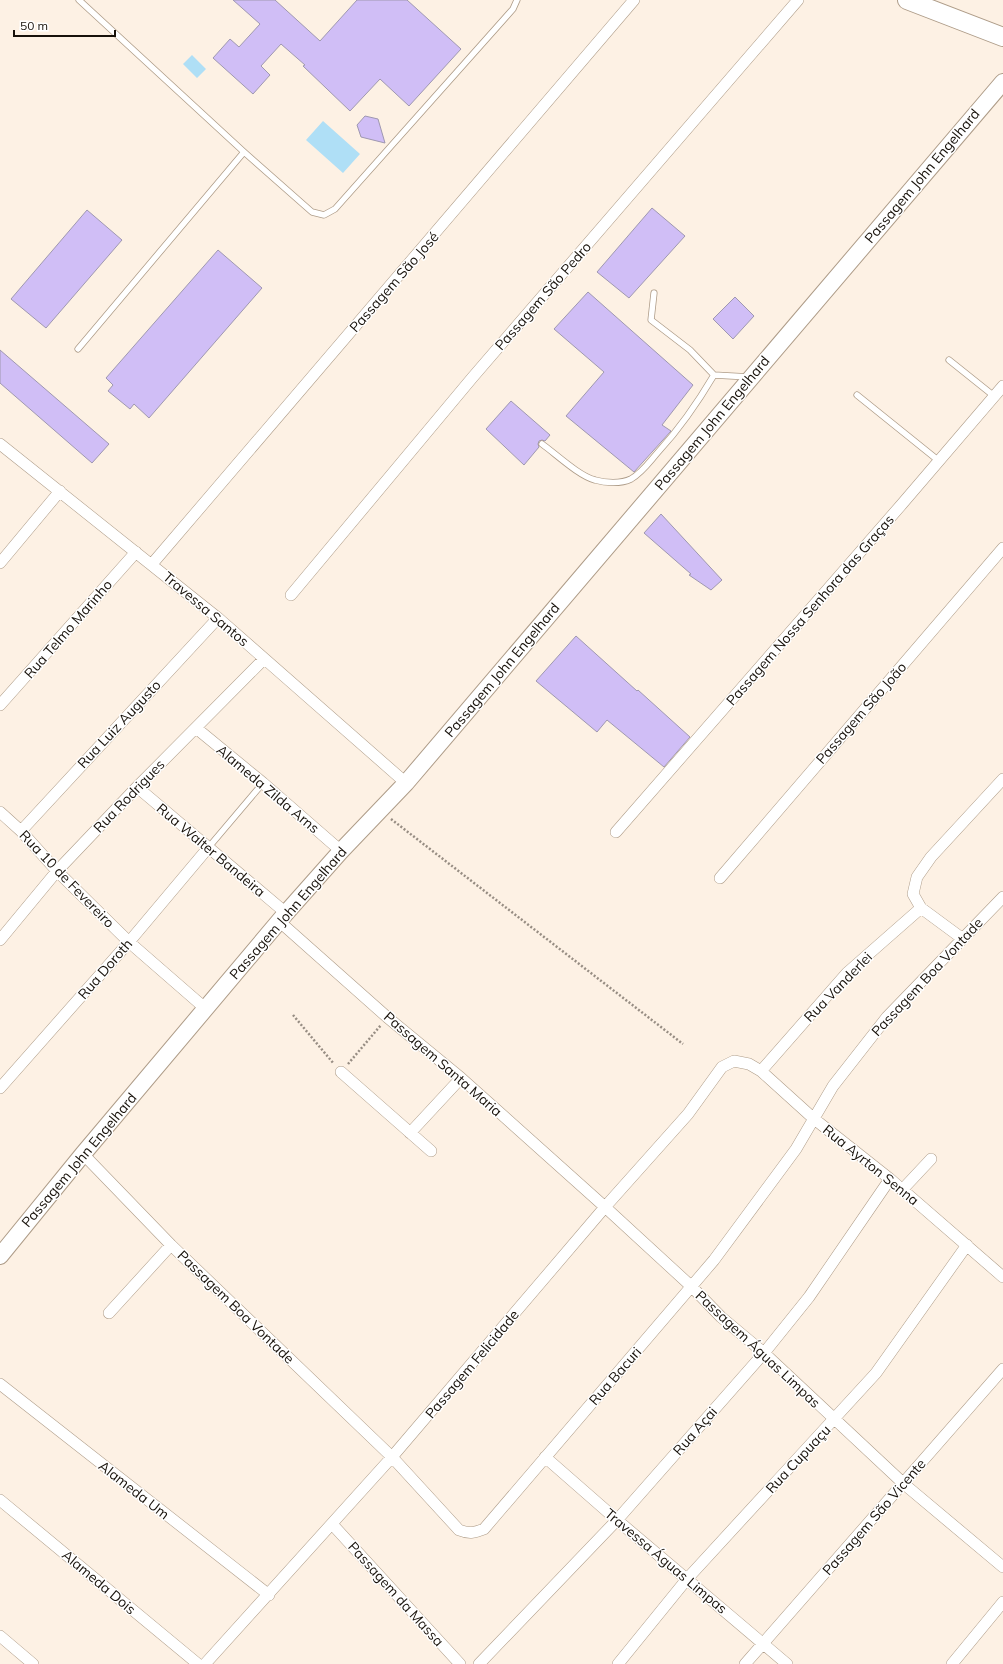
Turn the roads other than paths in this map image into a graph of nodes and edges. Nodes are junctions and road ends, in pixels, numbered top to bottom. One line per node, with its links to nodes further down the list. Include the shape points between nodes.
1 (79, 0): 8 (lane)
2 (517, 0): 8 (lane, via 513,9 328,214 319,215 312,212)
3 (634, 0): 24 (street, Passagem São José)
4 (798, 0): 25 (street, Passagem São Pedro, via 472,378)
5 (907, 0): 6 (main road)
6 (1003, 37)
7 (1003, 82): 13 (main road, Passagem John Engelhard)
8 (244, 152): 10 (lane)
9 (654, 293): 12 (lane, via 650,320 690,350)
10 (78, 349)
11 (949, 360): 16 (lane)
12 (714, 374): 13 (lane); 18 (lane, via 696,406 676,432 642,472 629,480 594,480 578,472)
13 (751, 377): 31 (main road, Passagem John Engelhard)
14 (1003, 386): 16 (street, Passagem Nossa Senhora das Graças)
15 (857, 394): 19 (lane)
16 (994, 396): 19 (street, Passagem Nossa Senhora das Graças)
17 (0, 444): 20 (street, Travessa Santos)
18 (542, 444)
19 (939, 461): 36 (street, Passagem Nossa Senhora das Graças)
20 (60, 491): 22 (street, Travessa Santos); 23 (street)
21 (1003, 548): 40 (street, Passagem São João)
22 (136, 552): 24 (street, Travessa Santos); 28 (street, Rua Telmo Marinho)
23 (0, 563)
24 (152, 564): 26 (street, Travessa Santos)
25 (291, 595)
26 (218, 618): 27 (street, Travessa Santos); 35 (street, Rua Luiz Augusto)
27 (264, 659): 29 (street, Rua Rodrigues); 31 (street, Travessa Santos)
28 (0, 705)
29 (196, 728): 32 (street, Alameda Zilda Arns); 33 (street, Rua Rodrigues)
30 (1003, 779): 42 (street, via 931,857 917,877 913,894)
31 (406, 783): 38 (main road, Passagem John Engelhard)
32 (263, 784): 37 (lane); 38 (street, Alameda Zilda Arns)
33 (137, 787): 37 (street, Rua Walter Bandeira); 39 (street, Rua Rodrigues)
34 (0, 812): 35 (street, Rua 10 de Fevereiro)
35 (21, 831): 39 (street, Rua 10 de Fevereiro)
36 (616, 832)
37 (208, 848): 43 (street, Rua Walter Bandeira); 46 (street, Rua Doroth)
38 (341, 851): 43 (main road, Passagem John Engelhard)
39 (57, 871): 45 (street, Rua Rodrigues); 46 (street, Rua 10 de Fevereiro)
40 (720, 878)
41 (1003, 897): 44 (street, Passagem Boa Vontade)
42 (921, 908): 44 (street); 49 (street, Rua Vanderlei, via 847,973)
43 (283, 918): 47 (main road, Passagem John Engelhard); 51 (street, Passagem Santa Maria, via 387,1017)
44 (963, 939): 53 (street, Passagem Boa Vontade, via 887,1017 833,1086)
45 (0, 940)
46 (129, 942): 47 (street, Rua 10 de Fevereiro); 52 (street, Rua Doroth)
47 (206, 1009): 56 (main road, Passagem John Engelhard)
48 (734, 1061): 49 (street, Rua Ayrton Senna, via 749,1064); 60 (street, Passagem Felicidade, via 722,1068 688,1114)
49 (761, 1071): 53 (street, Rua Ayrton Senna)
50 (341, 1072): 54 (street)
51 (461, 1078): 54 (street); 60 (street, Passagem Santa Maria)
52 (0, 1088)
53 (813, 1118): 58 (street, Rua Ayrton Senna); 65 (street, Rua Bacuri, via 796,1149)
54 (410, 1133): 55 (street)
55 (431, 1151)
56 (83, 1154): 61 (street, Passagem Boa Vontade); 63 (main road, Passagem John Engelhard)
57 (932, 1160): 59 (street)
58 (890, 1179): 59 (street, Rua Ayrton Senna); 67 (street, Rua Açai, via 808,1297)
59 (902, 1190): 62 (street, Rua Ayrton Senna)
60 (605, 1207): 65 (street, Passagem Águas Limpas); 71 (street, Passagem Felicidade)
61 (171, 1245): 66 (street); 71 (street, Passagem Boa Vontade)
62 (967, 1245): 64 (street, Rua Ayrton Senna); 70 (street, Rua Cupuaçu, via 876,1373)
63 (0, 1256)
64 (1003, 1277)
65 (692, 1287): 67 (street, Passagem Águas Limpas, via 721,1317); 72 (street, Rua Bacuri)
66 (109, 1313)
67 (764, 1353): 70 (street, Passagem Águas Limpas); 75 (street, Rua Açai)
68 (1003, 1369): 73 (street, Passagem São Vicente)
69 (0, 1384): 79 (street, Alameda Um)
70 (834, 1419): 73 (street, Passagem Águas Limpas); 78 (street, Rua Cupuaçu)
71 (392, 1457): 72 (street, Rua Bacuri, via 459,1530 475,1533 484,1529); 76 (street, Passagem Felicidade)
72 (546, 1457): 75 (street, Travessa Águas Limpas)
73 (904, 1484): 77 (street, Passagem Águas Limpas); 82 (street, Passagem São Vicente)
74 (0, 1500): 84 (street, Alameda Dois)
75 (617, 1520): 78 (street, Travessa Águas Limpas); 87 (street, Rua Açai)
76 (332, 1524): 79 (street, Passagem Felicidade); 86 (street, Passagem da Massa)
77 (1003, 1567)
78 (687, 1579): 82 (street, Travessa Águas Limpas); 88 (street, Rua Cupuaçu)
79 (269, 1595): 85 (street, Passagem Felicidade)
80 (1003, 1602): 91 (street)
81 (0, 1636): 83 (street)
82 (763, 1642): 89 (street, Passagem São Vicente); 90 (street, Travessa Águas Limpas)
83 (34, 1664)
84 (198, 1664)
85 (205, 1664)
86 (460, 1664)
87 (479, 1664)
88 (618, 1664)
89 (745, 1664)
90 (787, 1664)
91 (952, 1664)

